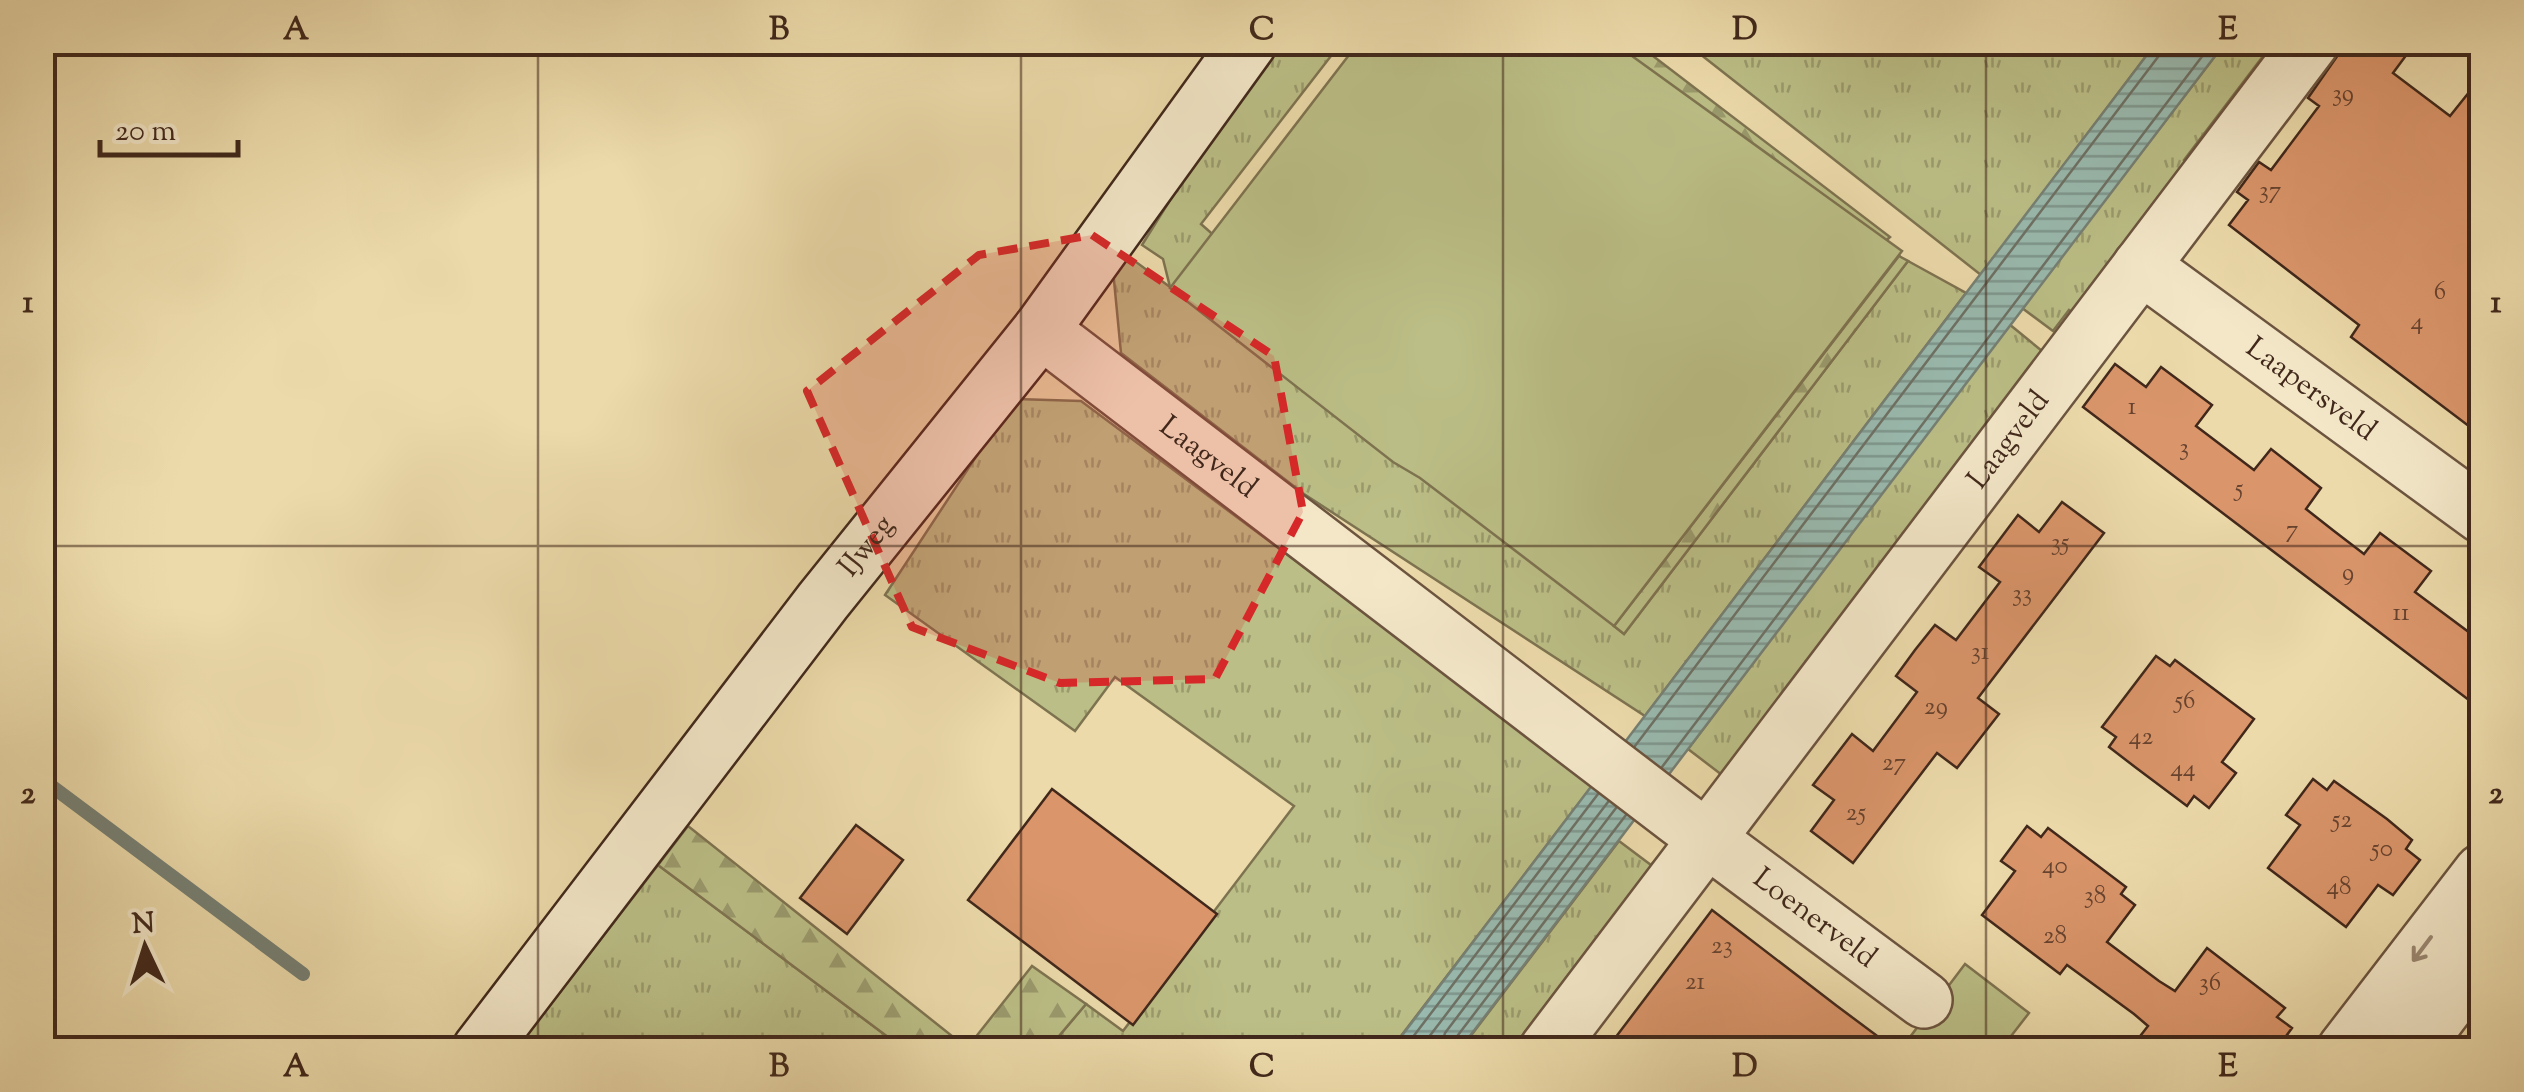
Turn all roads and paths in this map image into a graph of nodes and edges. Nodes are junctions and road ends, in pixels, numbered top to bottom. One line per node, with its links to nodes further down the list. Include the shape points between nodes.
1 (1249, 42): 4 (street, IJweg)
2 (2311, 42): 3 (street, Laagveld)
3 (2141, 266): 5 (street, Laapersveld); 6 (street, Laagveld)
4 (1041, 330): 6 (street, Laagveld); 10 (street, IJweg, via 823,600)
5 (2482, 515)
6 (1694, 828): 9 (street, Loenerveld); 11 (street, Laagveld)
7 (2482, 872): 12 (street, one-way to 12)
8 (2482, 958): 13 (street)
9 (1924, 1000)
10 (480, 1050)
11 (1546, 1050)
12 (2345, 1050)
13 (2412, 1050)

